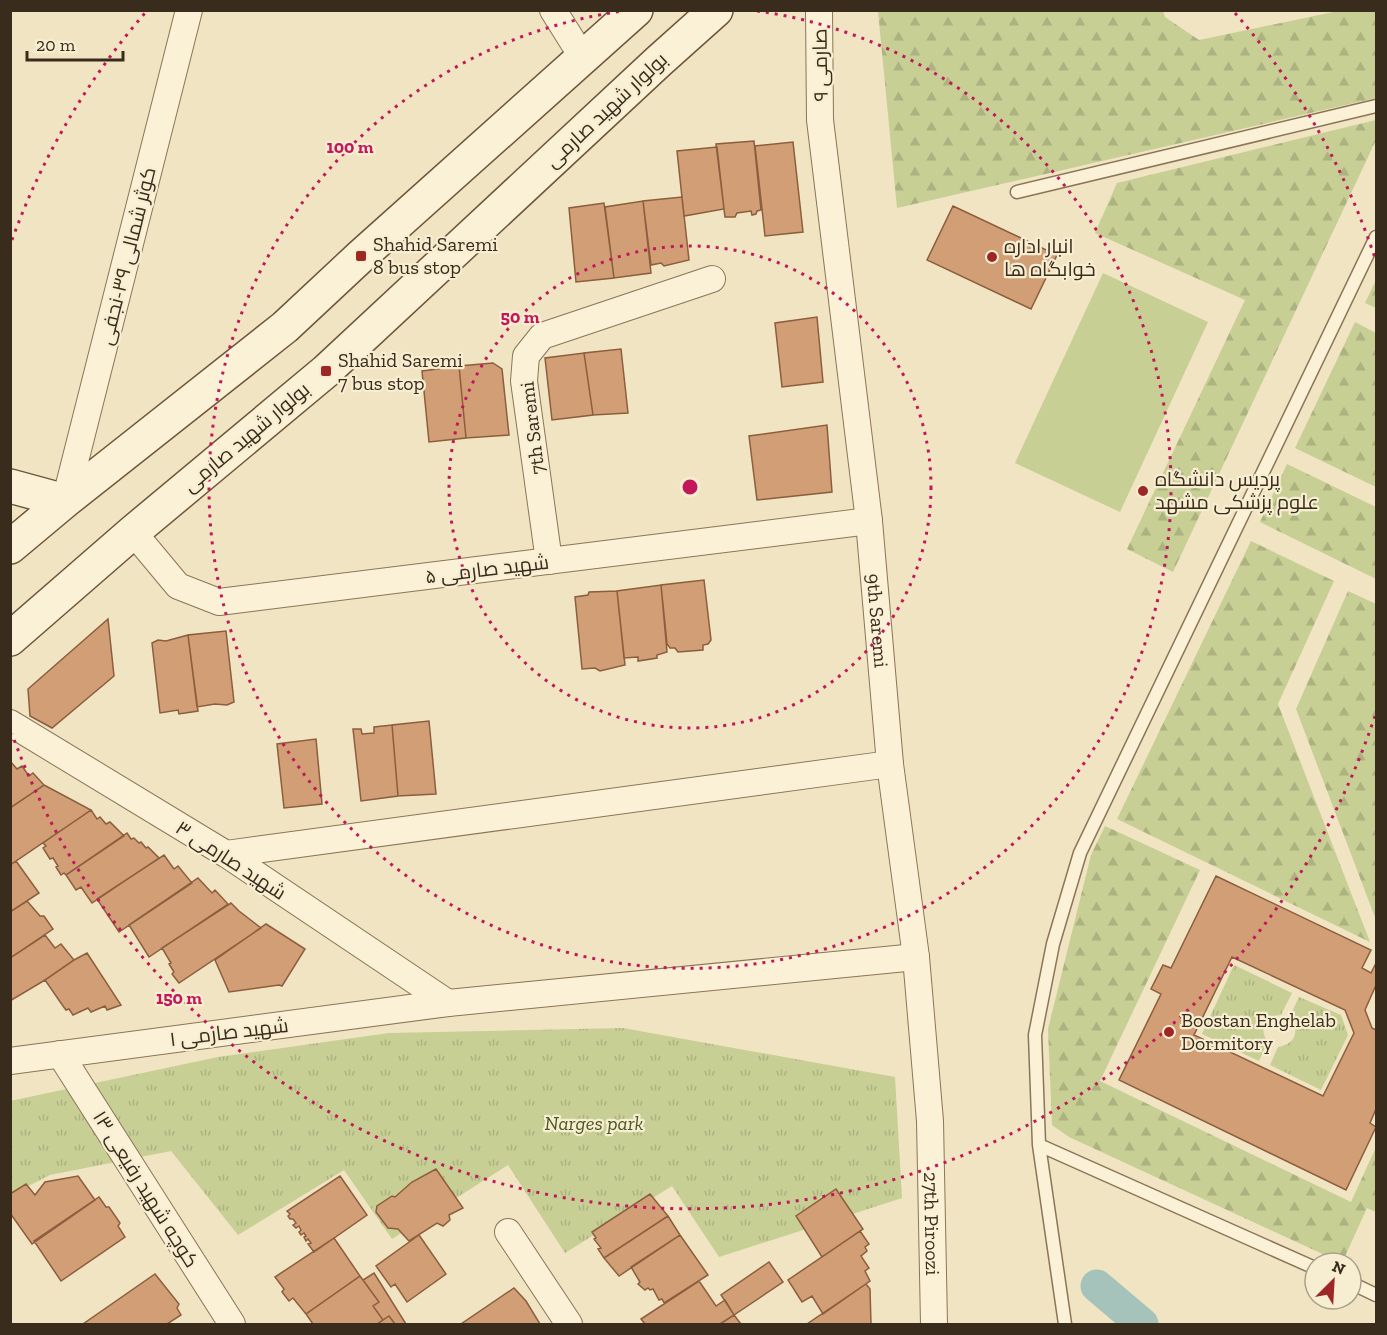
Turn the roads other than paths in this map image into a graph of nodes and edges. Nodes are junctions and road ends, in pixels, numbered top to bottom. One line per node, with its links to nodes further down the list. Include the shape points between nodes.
1 (189, 10): 12 (street, کوثر شمالی ۳۹-نجفی)
2 (553, 10): 6 (street)
3 (636, 10): 6 (main road)
4 (716, 10): 14 (main road, بولوار شهید صارمی, via 326,371)
5 (819, 10): 13 (street, 9th Saremi, via 820,120)
6 (583, 58): 12 (main road, via 285,327)
7 (1377, 106): 8 (lane)
8 (1017, 192)
9 (1377, 237): 26 (lane, via 1080,853 1053,944 1035,1035)
10 (712, 279): 16 (street, 7th Saremi, via 542,336 526,356 524,381)
11 (10, 486): 12 (main road)
12 (65, 501): 15 (main road)
13 (869, 521): 16 (street, شهید صارمی ۵); 19 (street, 9th Saremi)
14 (133, 532): 16 (street, شهید صارمی ۵, via 178,586 219,602); 17 (main road, بولوار شهید صارمی)
15 (10, 547)
16 (549, 561)
17 (10, 639)
18 (10, 723): 20 (street, شهید صارمی ۳)
19 (890, 764): 20 (street); 21 (street, 9th Saremi)
20 (226, 854): 22 (street, شهید صارمی ۳)
21 (916, 957): 22 (street, شهید صارمی ۱); 25 (street, 9th Saremi)
22 (448, 1003): 23 (street, شهید صارمی ۱)
23 (60, 1054): 24 (street, شهید صارمی ۱); 31 (street, کوچه شهید رفیعی ۱۳)
24 (10, 1061)
25 (930, 1121): 33 (street, 27th Piroozi)
26 (1039, 1145): 28 (lane); 34 (lane)
27 (508, 1232): 32 (street)
28 (1303, 1263)
29 (1363, 1289): 30 (lane)
30 (1377, 1295)
31 (232, 1324)
32 (569, 1324)
33 (934, 1324)
34 (1065, 1324)

